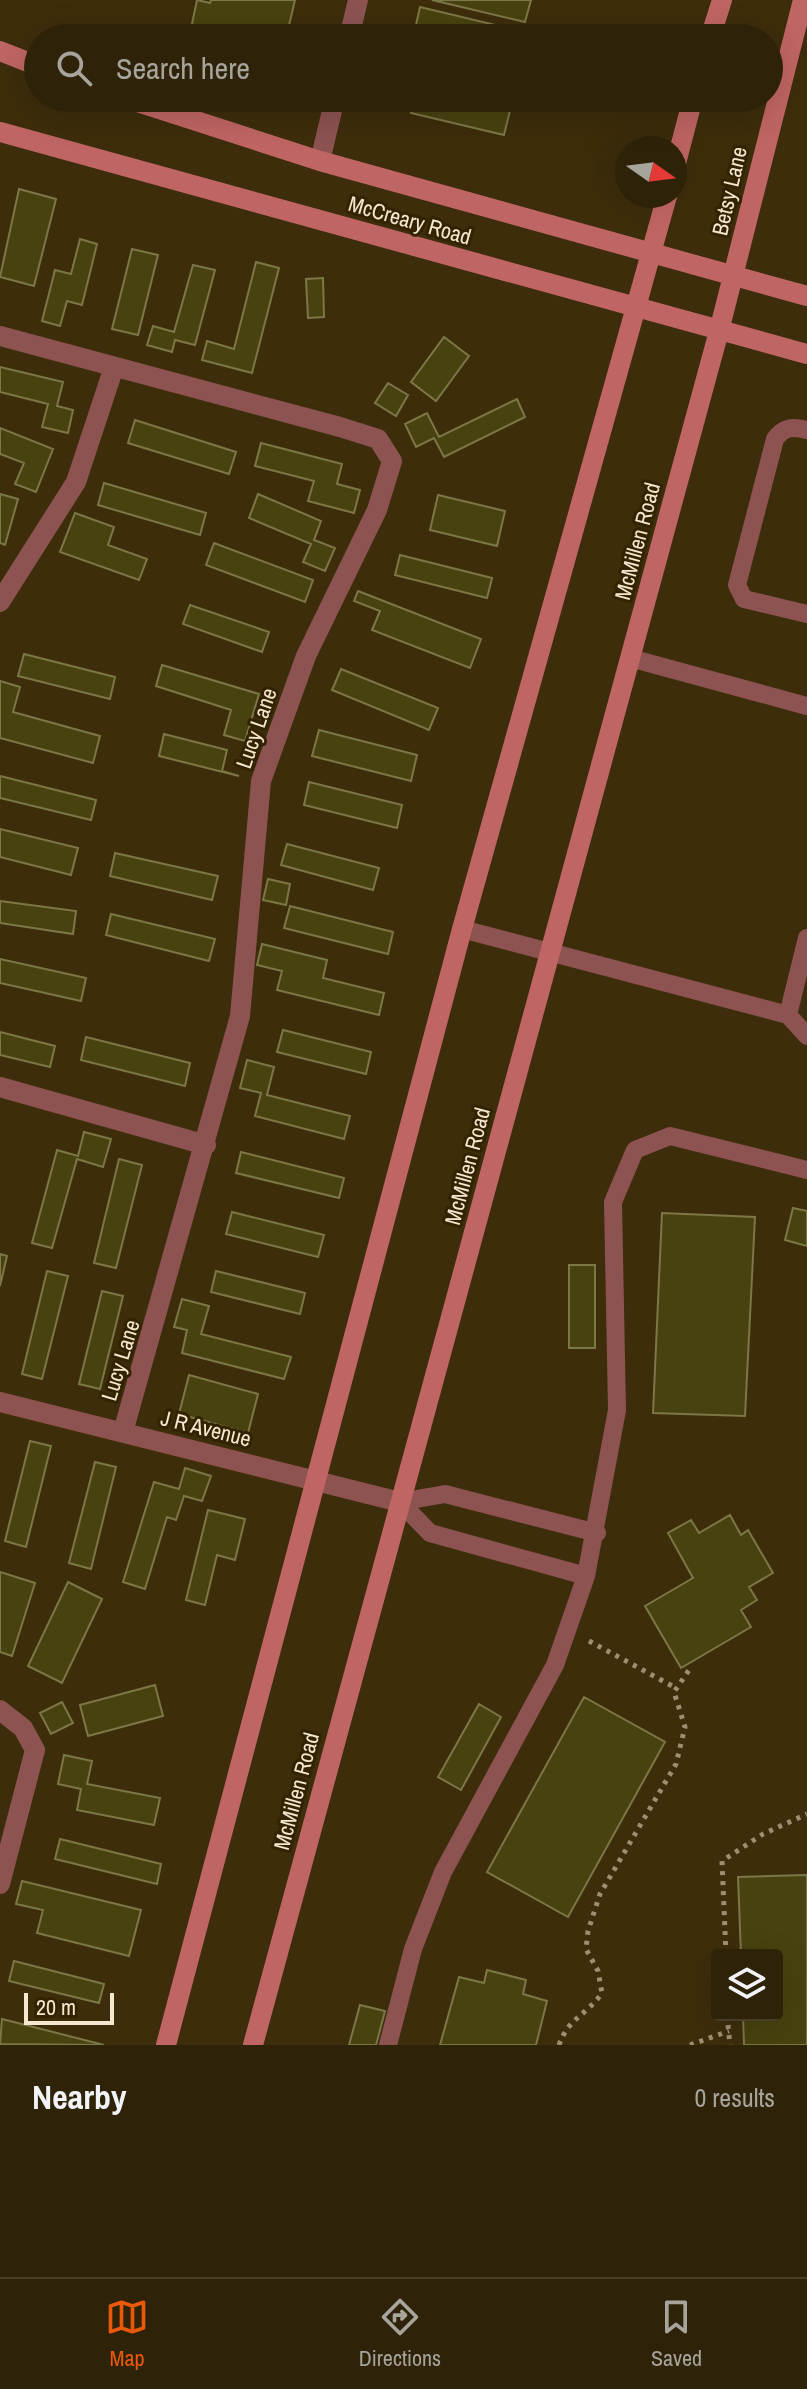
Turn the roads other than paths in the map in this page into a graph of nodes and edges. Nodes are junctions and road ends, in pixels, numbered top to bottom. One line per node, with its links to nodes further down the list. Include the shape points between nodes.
1 (358, 0): 4 (street)
2 (722, 0): 5 (main road)
3 (803, 0): 8 (main road, Betsy Lane)
4 (352, 24)
5 (714, 24)
6 (0, 51): 7 (main road)
7 (24, 60)
8 (783, 78)
9 (168, 112): 15 (main road, McCreary Road)
10 (332, 112): 15 (street)
11 (689, 112): 14 (main road)
12 (774, 112): 18 (main road, Betsy Lane)
13 (0, 132): 21 (main road, McCreary Road)
14 (683, 136)
15 (320, 161): 17 (main road, McCreary Road)
16 (664, 208): 17 (main road)
17 (651, 255): 18 (main road, McCreary Road); 21 (main road)
18 (732, 276): 19 (main road, McCreary Road); 20 (main road, Betsy Lane)
19 (807, 296)
20 (726, 299): 22 (main road, McMillen Road)
21 (634, 309): 22 (main road, McCreary Road); 31 (main road)
22 (719, 331): 24 (main road, McCreary Road); 29 (main road, McMillen Road)
23 (0, 336): 25 (street, Lucy Lane)
24 (807, 354)
25 (114, 367): 27 (street, via 76,482); 37 (street, Lucy Lane, via 378,439 392,461 377,510 306,656 261,781 240,1016)
26 (807, 430): 28 (lane, via 791,427 775,439 737,585 744,599)
27 (0, 602)
28 (807, 614)
29 (630, 658): 30 (lane); 33 (main road, McMillen Road)
30 (807, 706)
31 (462, 929): 33 (lane); 41 (main road)
32 (807, 938): 34 (lane)
33 (550, 954): 34 (lane); 42 (main road, McMillen Road)
34 (788, 1015): 35 (lane)
35 (807, 1036)
36 (0, 1087): 37 (street)
37 (206, 1145): 40 (street, Lucy Lane)
38 (807, 1170): 43 (lane, via 670,1136 635,1150 613,1202 617,1410)
39 (0, 1402): 40 (street, J R Avenue)
40 (123, 1432): 41 (street, J R Avenue)
41 (315, 1481): 42 (street, J R Avenue); 47 (main road)
42 (400, 1502): 43 (lane, via 445,1494); 44 (lane, via 430,1533); 48 (main road, McMillen Road)
43 (597, 1533): 44 (lane)
44 (586, 1576): 49 (lane, via 555,1665 443,1872 413,1949)
45 (0, 1710): 46 (street, via 23,1728 35,1750)
46 (0, 1884)
47 (166, 2045)
48 (253, 2045)
49 (388, 2045)

